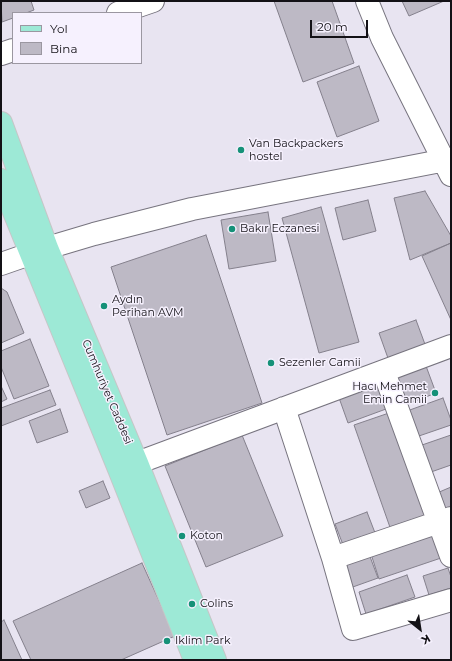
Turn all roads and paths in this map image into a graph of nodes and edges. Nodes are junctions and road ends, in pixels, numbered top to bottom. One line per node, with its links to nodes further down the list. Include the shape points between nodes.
1 (153, 1): 3 (street)
2 (367, 1): 7 (street, via 382,38)
3 (121, 12)
4 (12, 50): 5 (street)
5 (1, 54)
6 (1, 123): 9 (main road, Cumhuriyet Caddesi)
7 (449, 165): 9 (street, via 192,209)
8 (1, 180): 9 (main road, Cumhuriyet Caddesi)
9 (38, 251): 10 (street); 14 (main road, Cumhuriyet Caddesi); 19 (main road, Cumhuriyet Caddesi, via 116,462)
10 (1, 264)
11 (451, 346): 12 (street)
12 (384, 372): 13 (street); 15 (street)
13 (284, 408): 14 (street); 17 (street)
14 (137, 464): 20 (main road, Cumhuriyet Caddesi)
15 (445, 520): 16 (street); 17 (street)
16 (451, 556)
17 (333, 558): 18 (street, via 353,629)
18 (451, 600)
19 (195, 660)
20 (215, 660)

